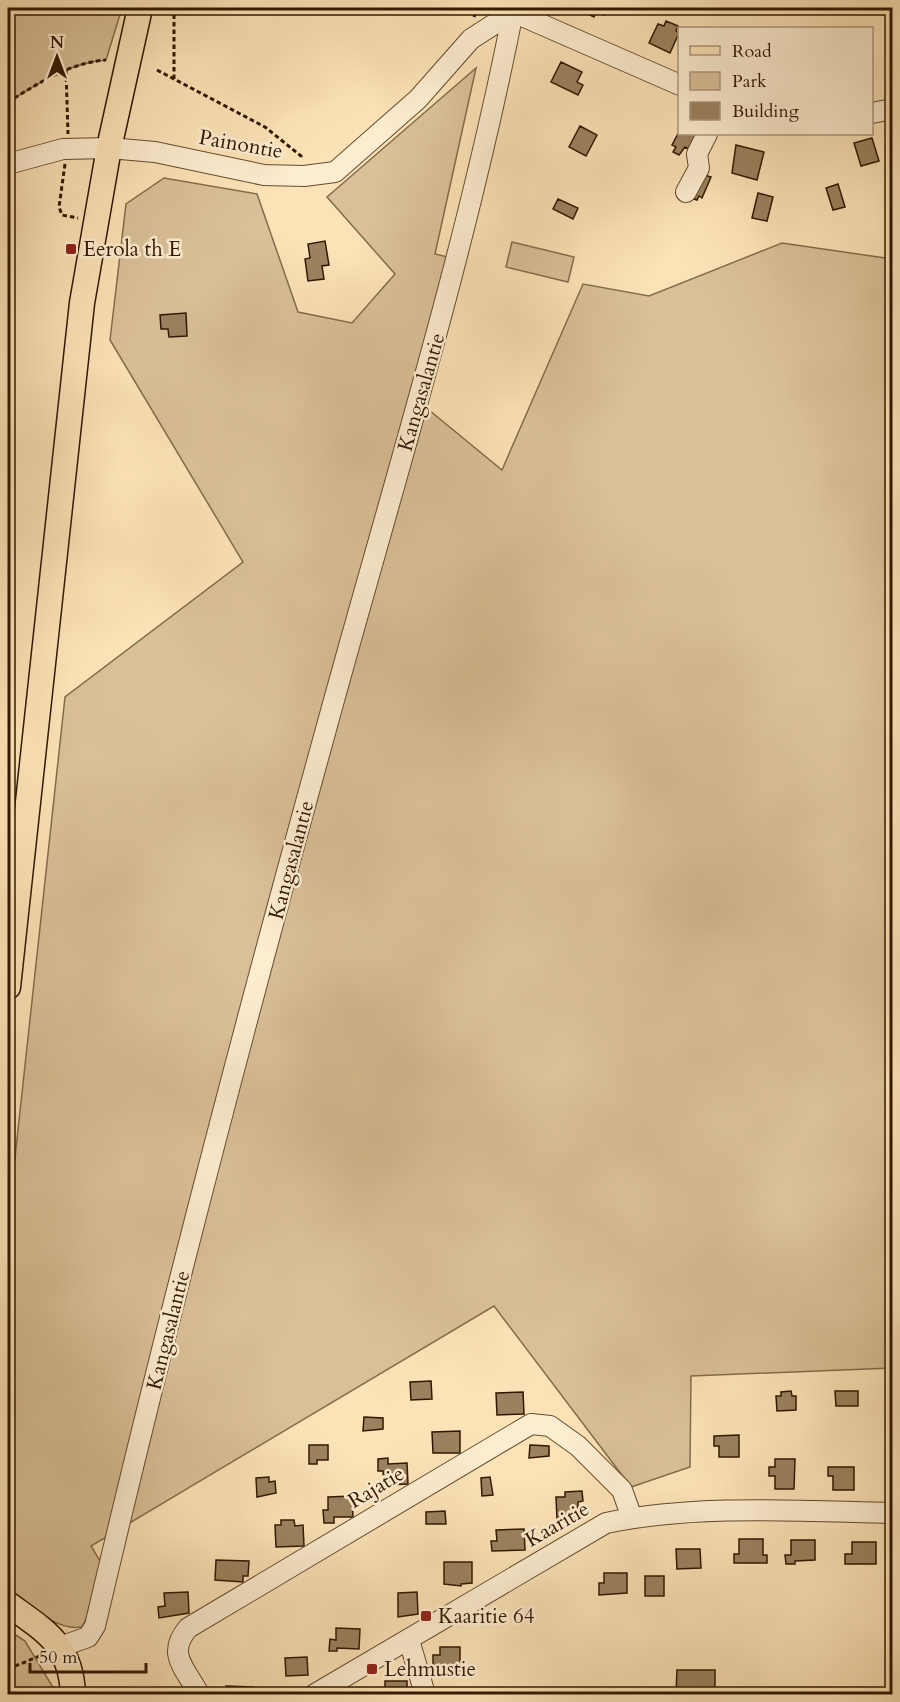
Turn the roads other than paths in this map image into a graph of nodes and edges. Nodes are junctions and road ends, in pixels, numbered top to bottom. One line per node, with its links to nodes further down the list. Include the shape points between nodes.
1 (140, 8): 7 (main road)
2 (515, 10): 3 (street); 7 (street, Painontie, via 471,39 418,99 335,172 264,176 155,152); 15 (street, Kangasalantie, via 454,274 324,734 206,1178 95,1626 88,1637)
3 (678, 84)
4 (892, 110): 5 (street)
5 (873, 113)
6 (706, 135): 9 (street, via 697,154 699,168)
7 (109, 148): 8 (street, Painontie); 10 (main road, via 82,303)
8 (10, 154)
9 (686, 192)
10 (8, 987)
11 (892, 1513): 12 (street, Kaaritie, via 728,1512)
12 (632, 1518): 14 (street, Kaaritie, via 606,1523 585,1533); 17 (street, Rajatie, via 622,1490 578,1446 550,1426 531,1424 188,1628 178,1640 176,1653)
13 (8, 1604): 15 (main road)
14 (409, 1640): 18 (street, Kaaritie); 19 (street)
15 (60, 1647): 16 (main road, via 72,1672)
16 (73, 1695)
17 (199, 1695)
18 (315, 1695)
19 (425, 1695)

